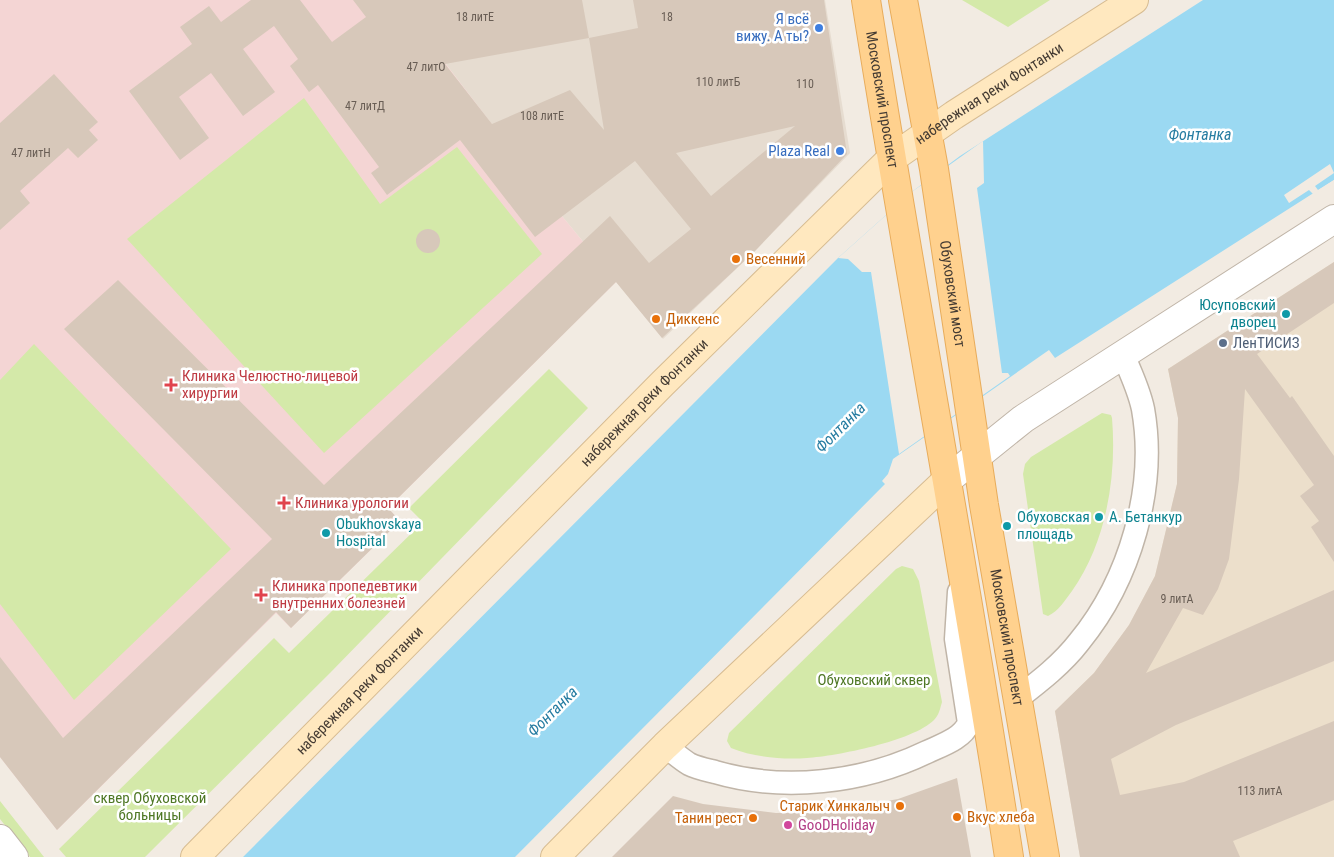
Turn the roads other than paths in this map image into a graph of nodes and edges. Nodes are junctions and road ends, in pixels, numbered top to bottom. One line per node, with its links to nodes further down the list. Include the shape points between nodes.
1 (866, 0): 5 (main road, Московский проспект)
2 (902, 0): 4 (main road)
3 (1134, 0): 4 (main road, набережная реки Фонтанки)
4 (926, 134): 5 (main road, набережная реки Фонтанки); 8 (main road, Обуховский мост)
5 (891, 159): 10 (main road, Московский проспект); 16 (main road, набережная реки Фонтанки, via 662,384)
6 (1334, 219): 7 (street)
7 (1123, 355): 9 (street, via 1023,420); 12 (street, via 1143,408 1146,442 1144,489 1130,545 1102,611 1060,664)
8 (971, 418): 9 (main road, Московский проспект)
9 (976, 457): 10 (street); 12 (main road, Московский проспект)
10 (946, 481): 11 (main road); 13 (main road)
11 (961, 569): 13 (street, via 956,639 970,722 955,739 895,765 805,782 730,777 690,764); 18 (main road)
12 (1018, 698): 19 (main road, Московский проспект)
13 (665, 746): 17 (main road)
14 (0, 840): 15 (street)
15 (14, 857)
16 (195, 857)
17 (555, 857)
18 (1009, 857)
19 (1045, 857)

